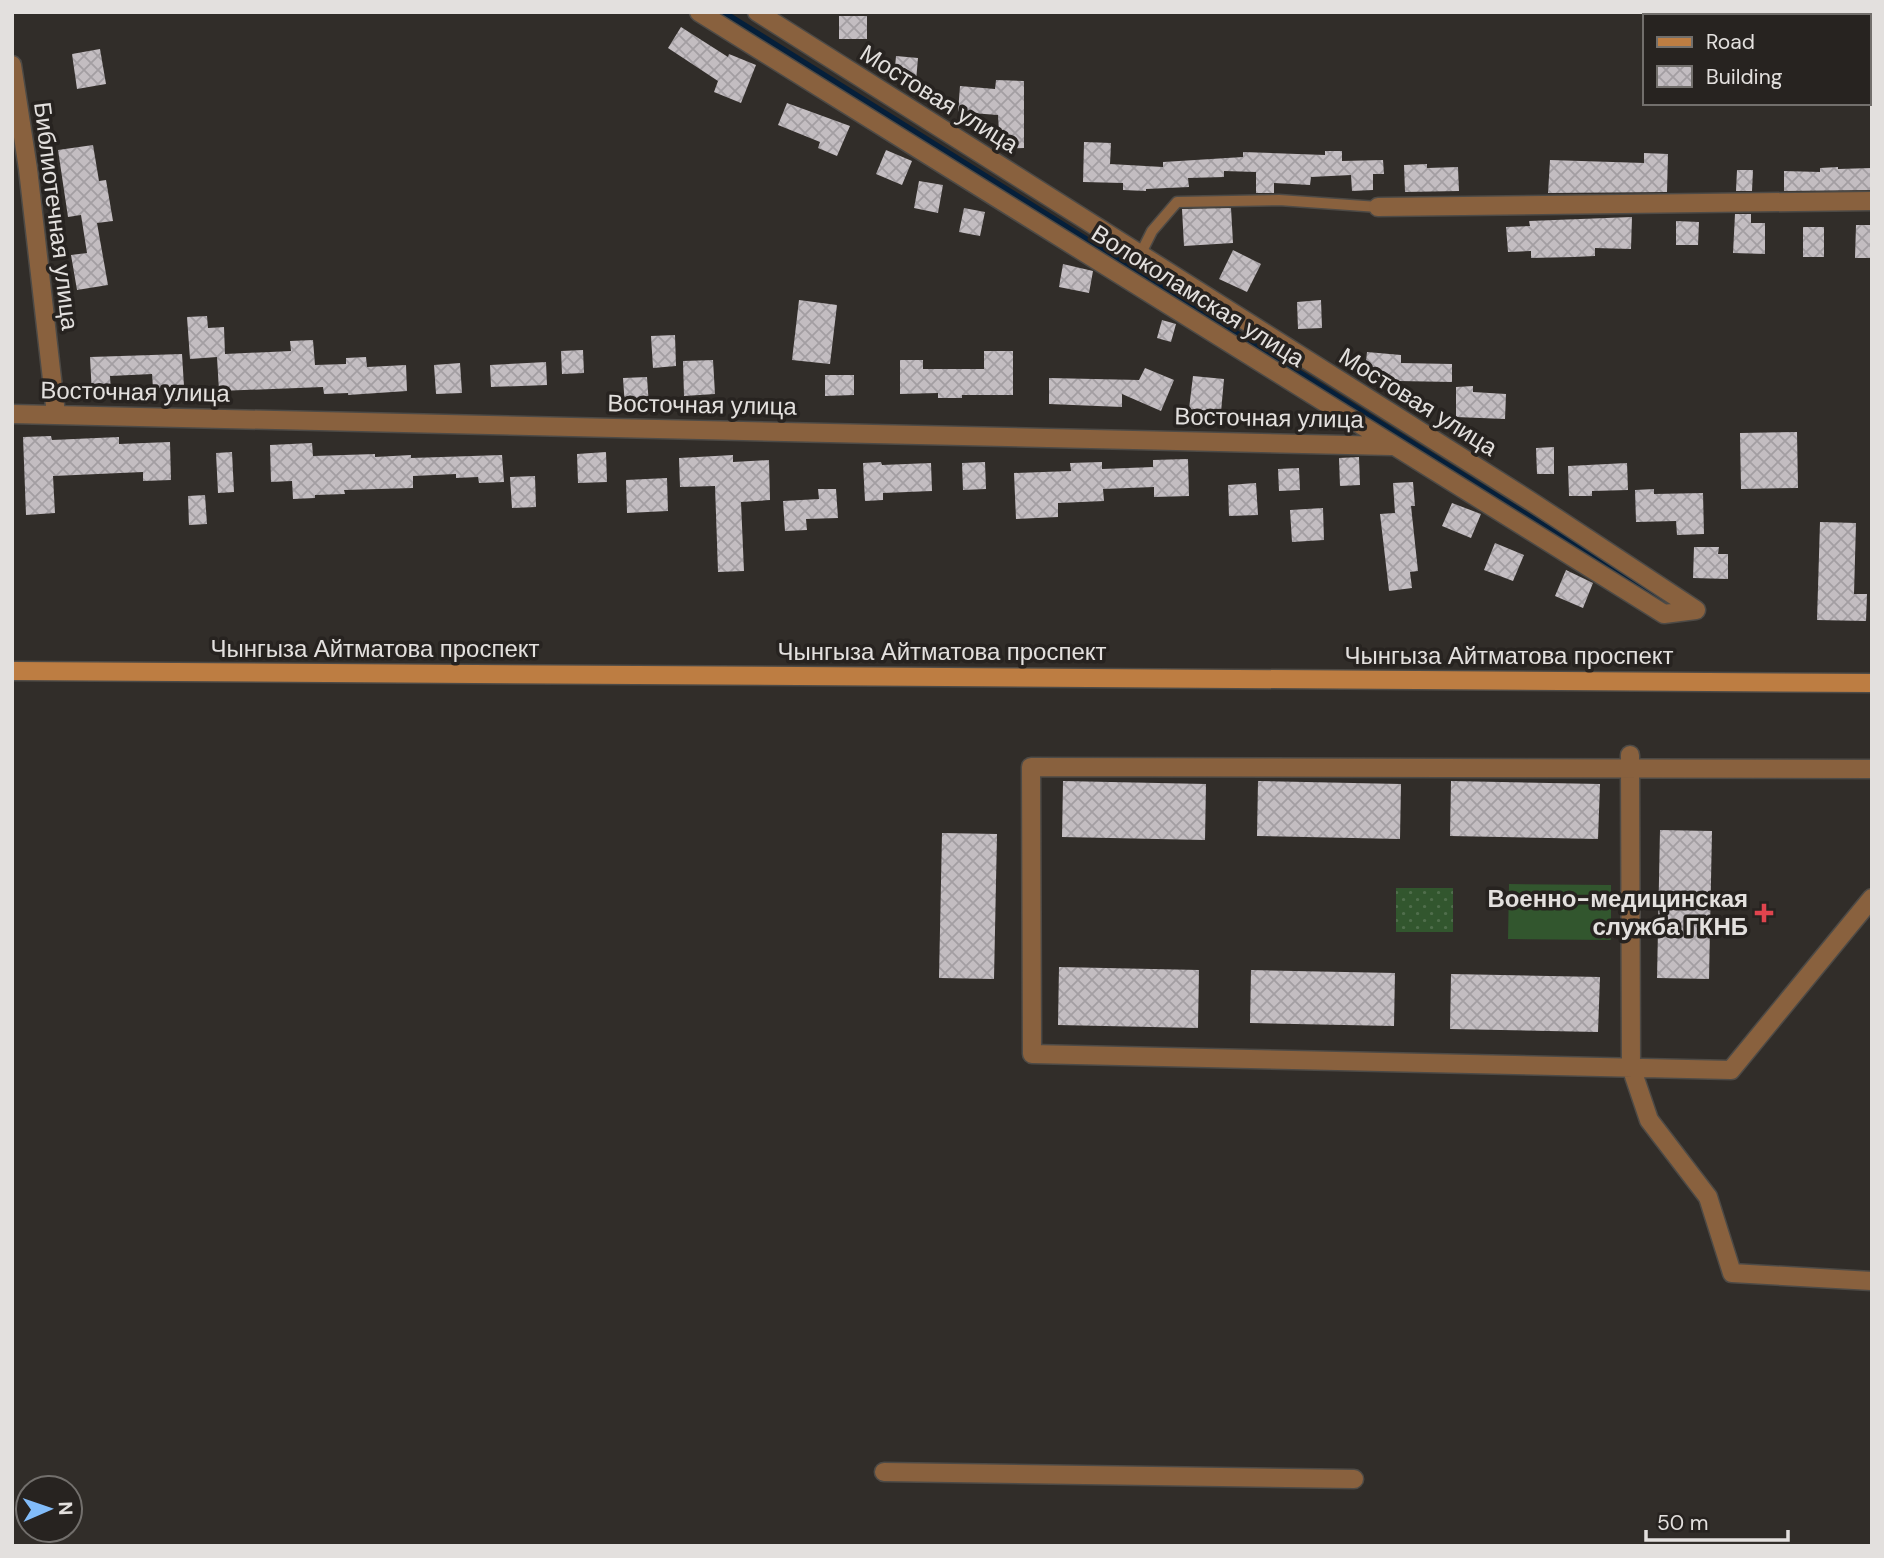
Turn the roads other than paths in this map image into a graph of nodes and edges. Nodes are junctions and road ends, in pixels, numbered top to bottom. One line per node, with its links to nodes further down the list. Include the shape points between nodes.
1 (699, 12): 10 (street, Волоколамская улица)
2 (757, 12): 7 (street, Мостовая улица)
3 (12, 65): 4 (street, Библиотечная улица)
4 (20, 169): 9 (street, Библиотечная улица)
5 (1872, 201): 6 (street)
6 (1378, 207): 7 (lane, via 1279,200 1177,202 1152,231)
7 (1140, 255): 11 (street, Мостовая улица, via 1696,610)
8 (12, 414): 9 (street, Восточная улица)
9 (56, 414): 10 (street, Восточная улица)
10 (1391, 446): 11 (street, Волоколамская улица, via 1664,614)
11 (1674, 612)
12 (12, 671): 13 (main road, Чынгыза Айтматова проспект)
13 (1872, 683)
14 (1630, 762): 15 (street); 17 (street); 17 (street, via 1031,767 1032,1054)
15 (1872, 769)
16 (1872, 898): 17 (street, via 1731,1070)
17 (1631, 1067): 18 (street, via 1649,1120 1708,1197 1732,1273)
18 (1872, 1281)
19 (884, 1472): 20 (street)
20 (1354, 1479)

